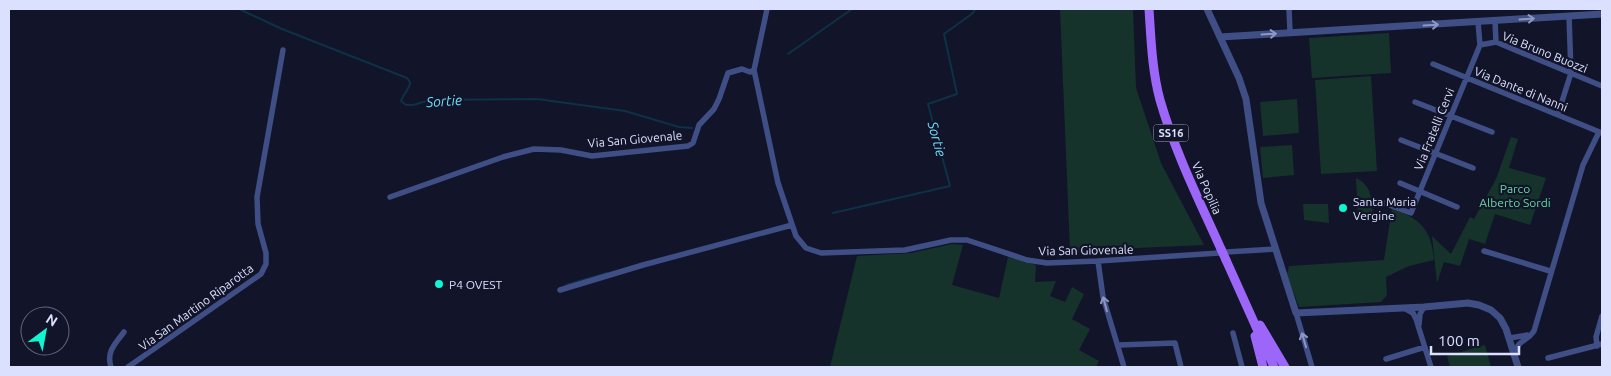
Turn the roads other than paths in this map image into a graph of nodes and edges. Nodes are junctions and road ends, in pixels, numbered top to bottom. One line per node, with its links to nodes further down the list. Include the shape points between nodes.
1 (767, 9): 15 (street, Via San Giovenale)
2 (1149, 9): 35 (main road, Via Popilia / SS16, via 1151,49 1160,98 1176,148)
3 (1206, 9): 10 (street)
4 (1290, 9): 9 (street)
5 (1602, 14): 6 (street)
6 (1569, 16): 7 (street, one-way to 6); 16 (street)
7 (1495, 21): 8 (street); 11 (street)
8 (1478, 22): 9 (street, one-way to 8); 12 (street, Via Fratelli Cervi)
9 (1290, 32): 10 (street, one-way to 9)
10 (1220, 37): 33 (street, via 1246,99 1260,195)
11 (1496, 42): 12 (street, Via Bruno Buozzi); 16 (street, Via Bruno Buozzi)
12 (1480, 45): 17 (street, Via Fratelli Cervi)
13 (283, 50): 58 (street, Via San Martino Riparotta, via 257,198 257,217 266,264 261,274)
14 (1433, 64): 17 (street, Via Dante di Nanni)
15 (754, 70): 29 (street, Via San Giovenale, via 728,73 714,109 699,125 693,143 688,146 592,156 534,149); 32 (street, Via San Giovenale, via 778,183)
16 (1571, 73): 18 (street, Via Bruno Buozzi); 20 (street)
17 (1466, 77): 20 (street, Via Dante di Nanni); 21 (street, Via Fratelli Cervi)
18 (1602, 86)
19 (1415, 102): 21 (street)
20 (1558, 114): 23 (street, Via Dante di Nanni)
21 (1451, 116): 22 (street); 25 (street, Via Fratelli Cervi)
22 (1492, 132)
23 (1600, 132): 37 (street, via 1583,164)
24 (1401, 140): 25 (street)
25 (1435, 153): 26 (street); 28 (street, Via Fratelli Cervi)
26 (1473, 168)
27 (1400, 183): 28 (street)
28 (1420, 191): 30 (street, Via Fratelli Cervi, via 1411,213); 31 (street)
29 (390, 197)
30 (1381, 202)
31 (1458, 207)
32 (792, 225): 36 (street, Via San Giovenale, via 806,248 821,253 905,250 951,240 967,240 1027,260 1047,263); 39 (street)
33 (1275, 249): 35 (street, Via San Giovenale); 42 (street)
34 (1484, 251): 37 (street)
35 (1223, 254): 36 (street, Via San Giovenale); 38 (main road, Via Popilia / SS16)
36 (1098, 261): 52 (street, one-way to 36, via 1103,297)
37 (1550, 272): 46 (street)
38 (1238, 288): 44 (main road, Via Popilia / SS16); 64 (main road)
39 (560, 290)
40 (1421, 307): 41 (street); 45 (street); 47 (street); 50 (street, via 1479,305 1500,318)
41 (1404, 308): 42 (street); 45 (street)
42 (1296, 313): 65 (street, one-way to 42)
43 (1602, 316): 51 (street, via 1596,337)
44 (1252, 319): 62 (main road); 63 (main road, Via Popilia / SS16)
45 (1416, 319): 47 (street)
46 (1535, 326): 50 (street, via 1524,336); 54 (street, via 1531,336 1522,340)
47 (1419, 329): 53 (street)
48 (124, 332): 57 (street, Via San Martino Riparotta, via 110,350)
49 (1233, 333): 61 (street)
50 (1510, 338): 54 (street)
51 (1599, 345): 55 (street)
52 (1119, 346): 59 (street); 60 (street, via 1175,342)
53 (1425, 347): 56 (street); 66 (street)
54 (1514, 354): 67 (street)
55 (1548, 358)
56 (1386, 359)
57 (111, 367)
58 (128, 367)
59 (1124, 367)
60 (1182, 367)
61 (1242, 367)
62 (1263, 367)
63 (1274, 367)
64 (1285, 367)
65 (1312, 367)
66 (1431, 367)
67 (1518, 367)

